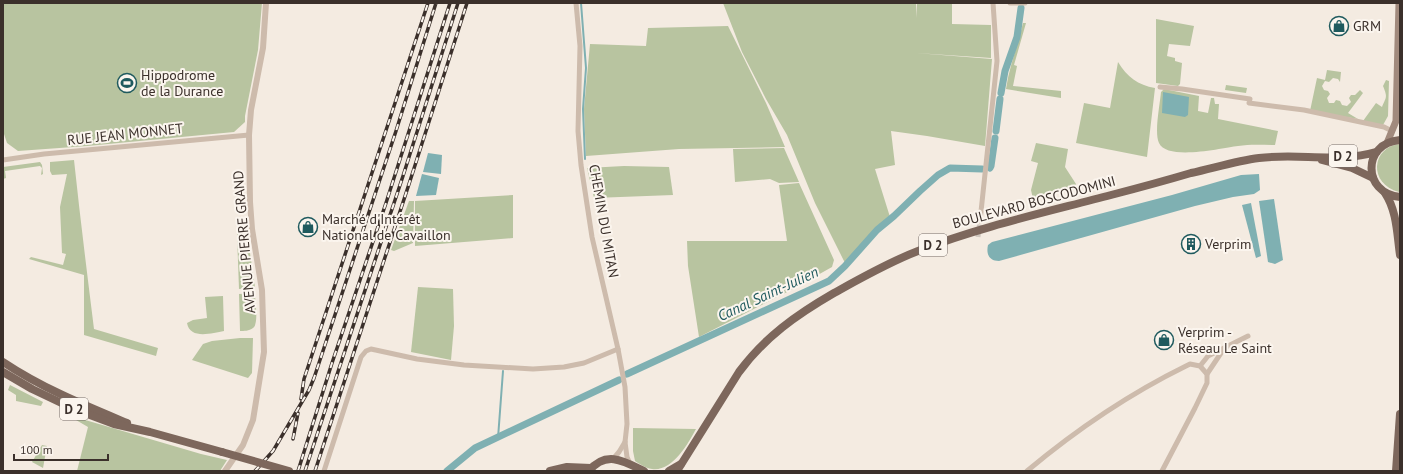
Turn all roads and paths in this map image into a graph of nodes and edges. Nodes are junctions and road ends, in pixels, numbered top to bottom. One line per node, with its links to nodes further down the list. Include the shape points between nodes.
1 (266, 3): 11 (street, AVENUE PIERRE GRAND, via 263,48)
2 (576, 3): 23 (street, CHEMIN DU MITAN, via 580,46 578,131 581,165 592,237)
3 (993, 3): 20 (street, via 997,61)
4 (1010, 3): 5 (street)
5 (1025, 3)
6 (1394, 3): 8 (street)
7 (1400, 3): 8 (main road)
8 (1399, 12): 10 (main road, via 1397,107)
9 (1160, 87): 10 (street, via 1250,99 1249,103 1304,110 1384,127)
10 (1392, 131): 13 (main road)
11 (249, 135): 16 (street, RUE JEAN MONNET); 36 (street, AVENUE PIERRE GRAND, via 250,202 262,290 264,352 253,420 243,445)
12 (1400, 140): 13 (main road)
13 (1387, 143): 14 (main road)
14 (1376, 152): 15 (main road, BOULEVARD BOSCODOMINI / D 2, via 1365,156); 17 (main road, via 1372,162)
15 (1310, 157): 17 (main road, BOULEVARD BOSCODOMINI / D 2, via 1352,168); 33 (main road, BOULEVARD BOSCODOMINI / D 2, via 1279,156 1220,166 959,236 879,269 814,305 763,343 739,372)
16 (3, 160)
17 (1373, 178): 18 (main road)
18 (1385, 193): 19 (main road); 21 (main road, via 1394,214)
19 (1400, 197)
20 (980, 221)
21 (1400, 255)
22 (1248, 336): 24 (street)
23 (618, 349): 31 (street, CHEMIN DU MITAN, via 627,412); 38 (street, via 584,363 533,369 464,365 417,359 371,349 366,351 361,357)
24 (1224, 349): 26 (street, via 1208,356); 28 (street)
25 (3, 362): 30 (main road, D 2, via 57,393)
26 (1200, 366): 28 (street); 43 (street, via 1190,364 1127,398 1084,426)
27 (3, 372): 30 (main road, D 2, via 32,390 74,409 114,424)
28 (1206, 374): 44 (street, via 1205,388)
29 (1400, 414): 45 (main road)
30 (150, 432): 37 (main road, D 2, bridge)
31 (625, 442): 32 (street, CHEMIN DU MITAN); 34 (street, CHEMIN DU MITAN)
32 (613, 459): 34 (main road); 35 (main road, via 601,460)
33 (684, 460): 41 (main road, BOULEVARD BOSCODOMINI / D 2); 42 (main road, BOULEVARD BOSCODOMINI / D 2)
34 (630, 464): 40 (main road)
35 (590, 469): 39 (main road, via 567,467)
36 (225, 471)
37 (289, 471)
38 (324, 471)
39 (550, 471)
40 (644, 471)
41 (669, 471)
42 (677, 471)
43 (1027, 471)
44 (1162, 471)
45 (1396, 471)

